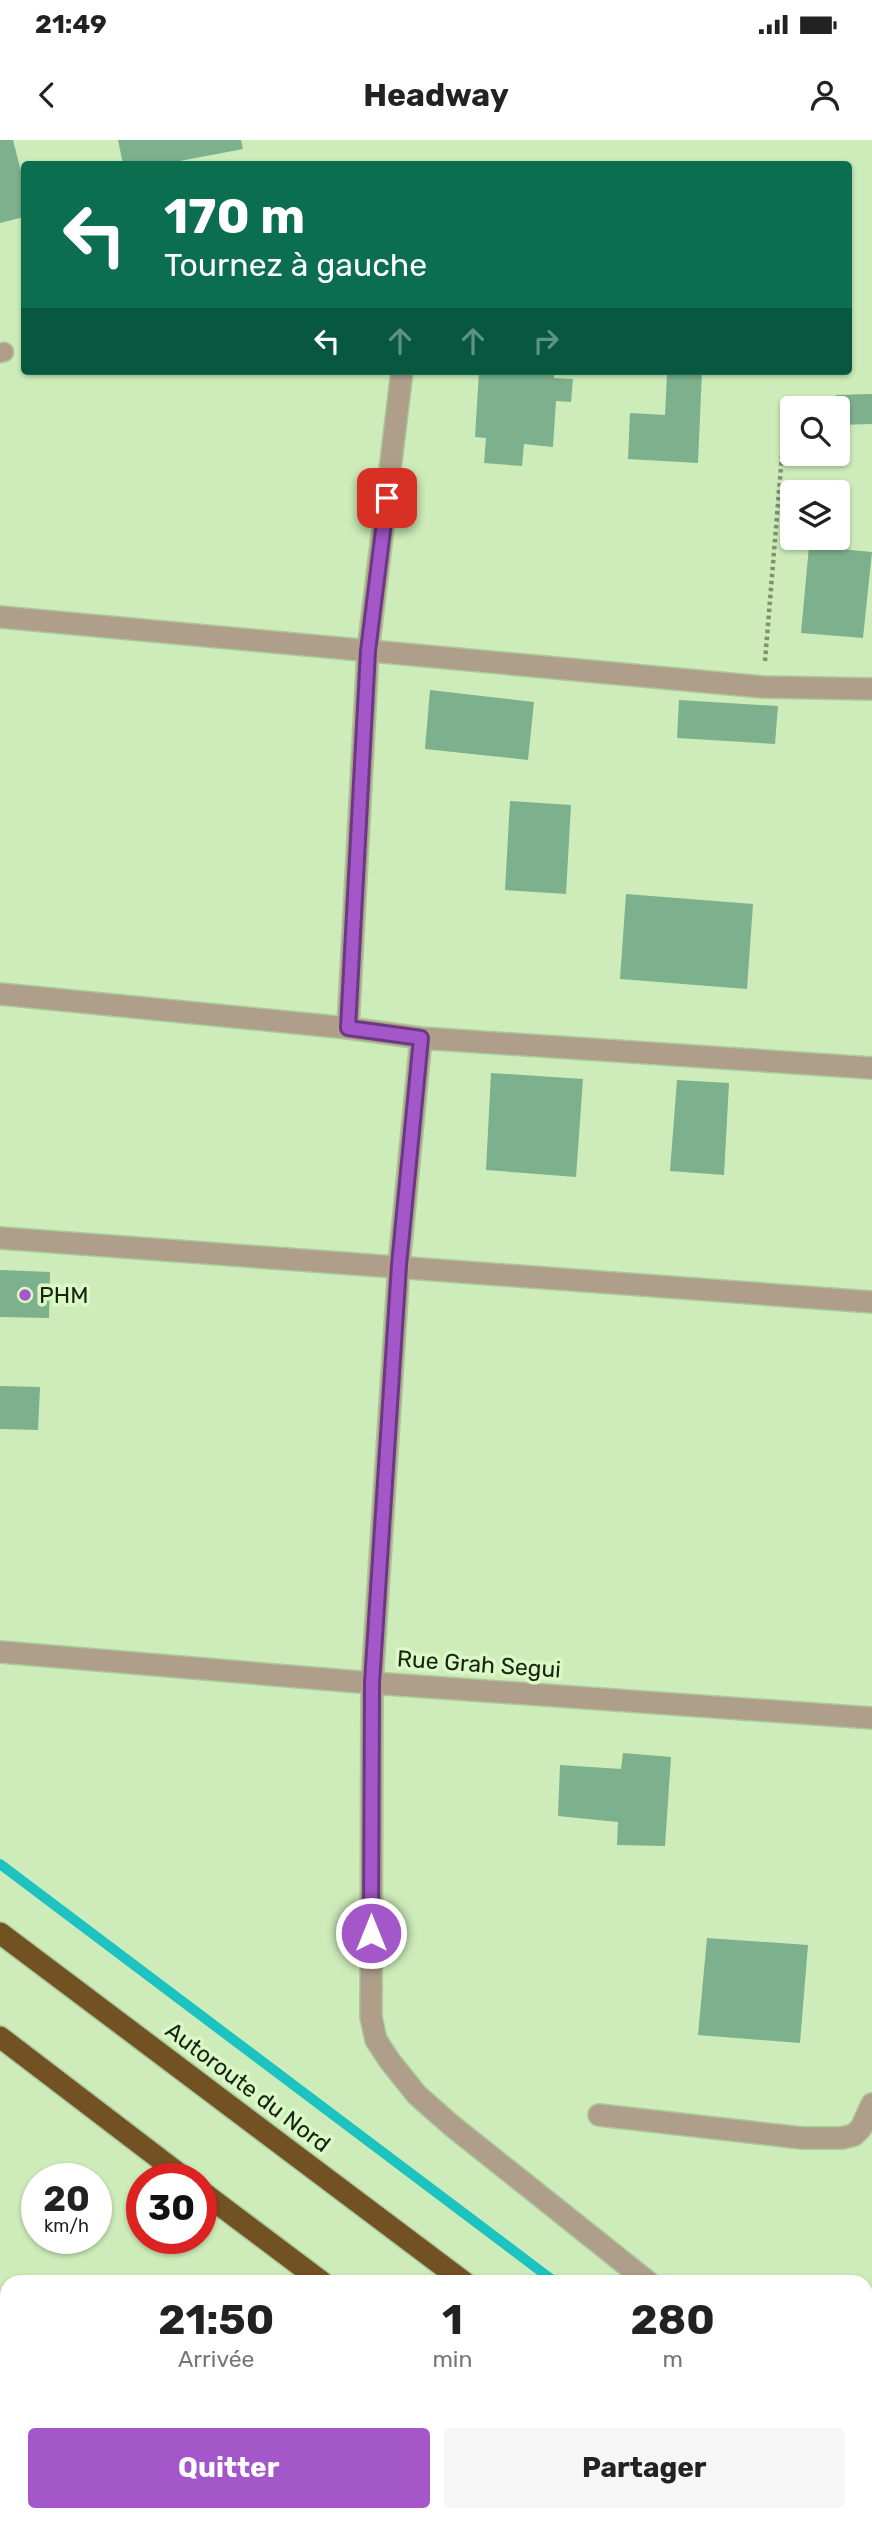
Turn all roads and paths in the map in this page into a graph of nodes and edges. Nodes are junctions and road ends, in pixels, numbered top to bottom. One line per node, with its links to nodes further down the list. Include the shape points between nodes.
1 (402, 375): 4 (street)
2 (781, 466): 5 (path)
3 (0, 617): 4 (street)
4 (368, 651): 5 (street); 8 (street)
5 (763, 687): 6 (street)
6 (872, 689)
7 (0, 994): 8 (street)
8 (348, 1028): 9 (street)
9 (421, 1038): 10 (street); 12 (street)
10 (872, 1068)
11 (0, 1238): 12 (street)
12 (399, 1265): 13 (street); 15 (street)
13 (872, 1301)
14 (0, 1652): 15 (street, Rue Grah Segui)
15 (372, 1683): 16 (street, Rue Grah Segui); 25 (street, via 371,2017 376,2040 417,2095 450,2125)
16 (872, 1718)
17 (0, 1933): 24 (highway, Autoroute du Nord)
18 (0, 2037): 21 (highway)
19 (872, 2104): 20 (street, via 861,2128 842,2138 802,2138)
20 (599, 2115)
21 (165, 2163)
22 (217, 2202): 23 (highway)
23 (313, 2275)
24 (455, 2275)
25 (639, 2275)

